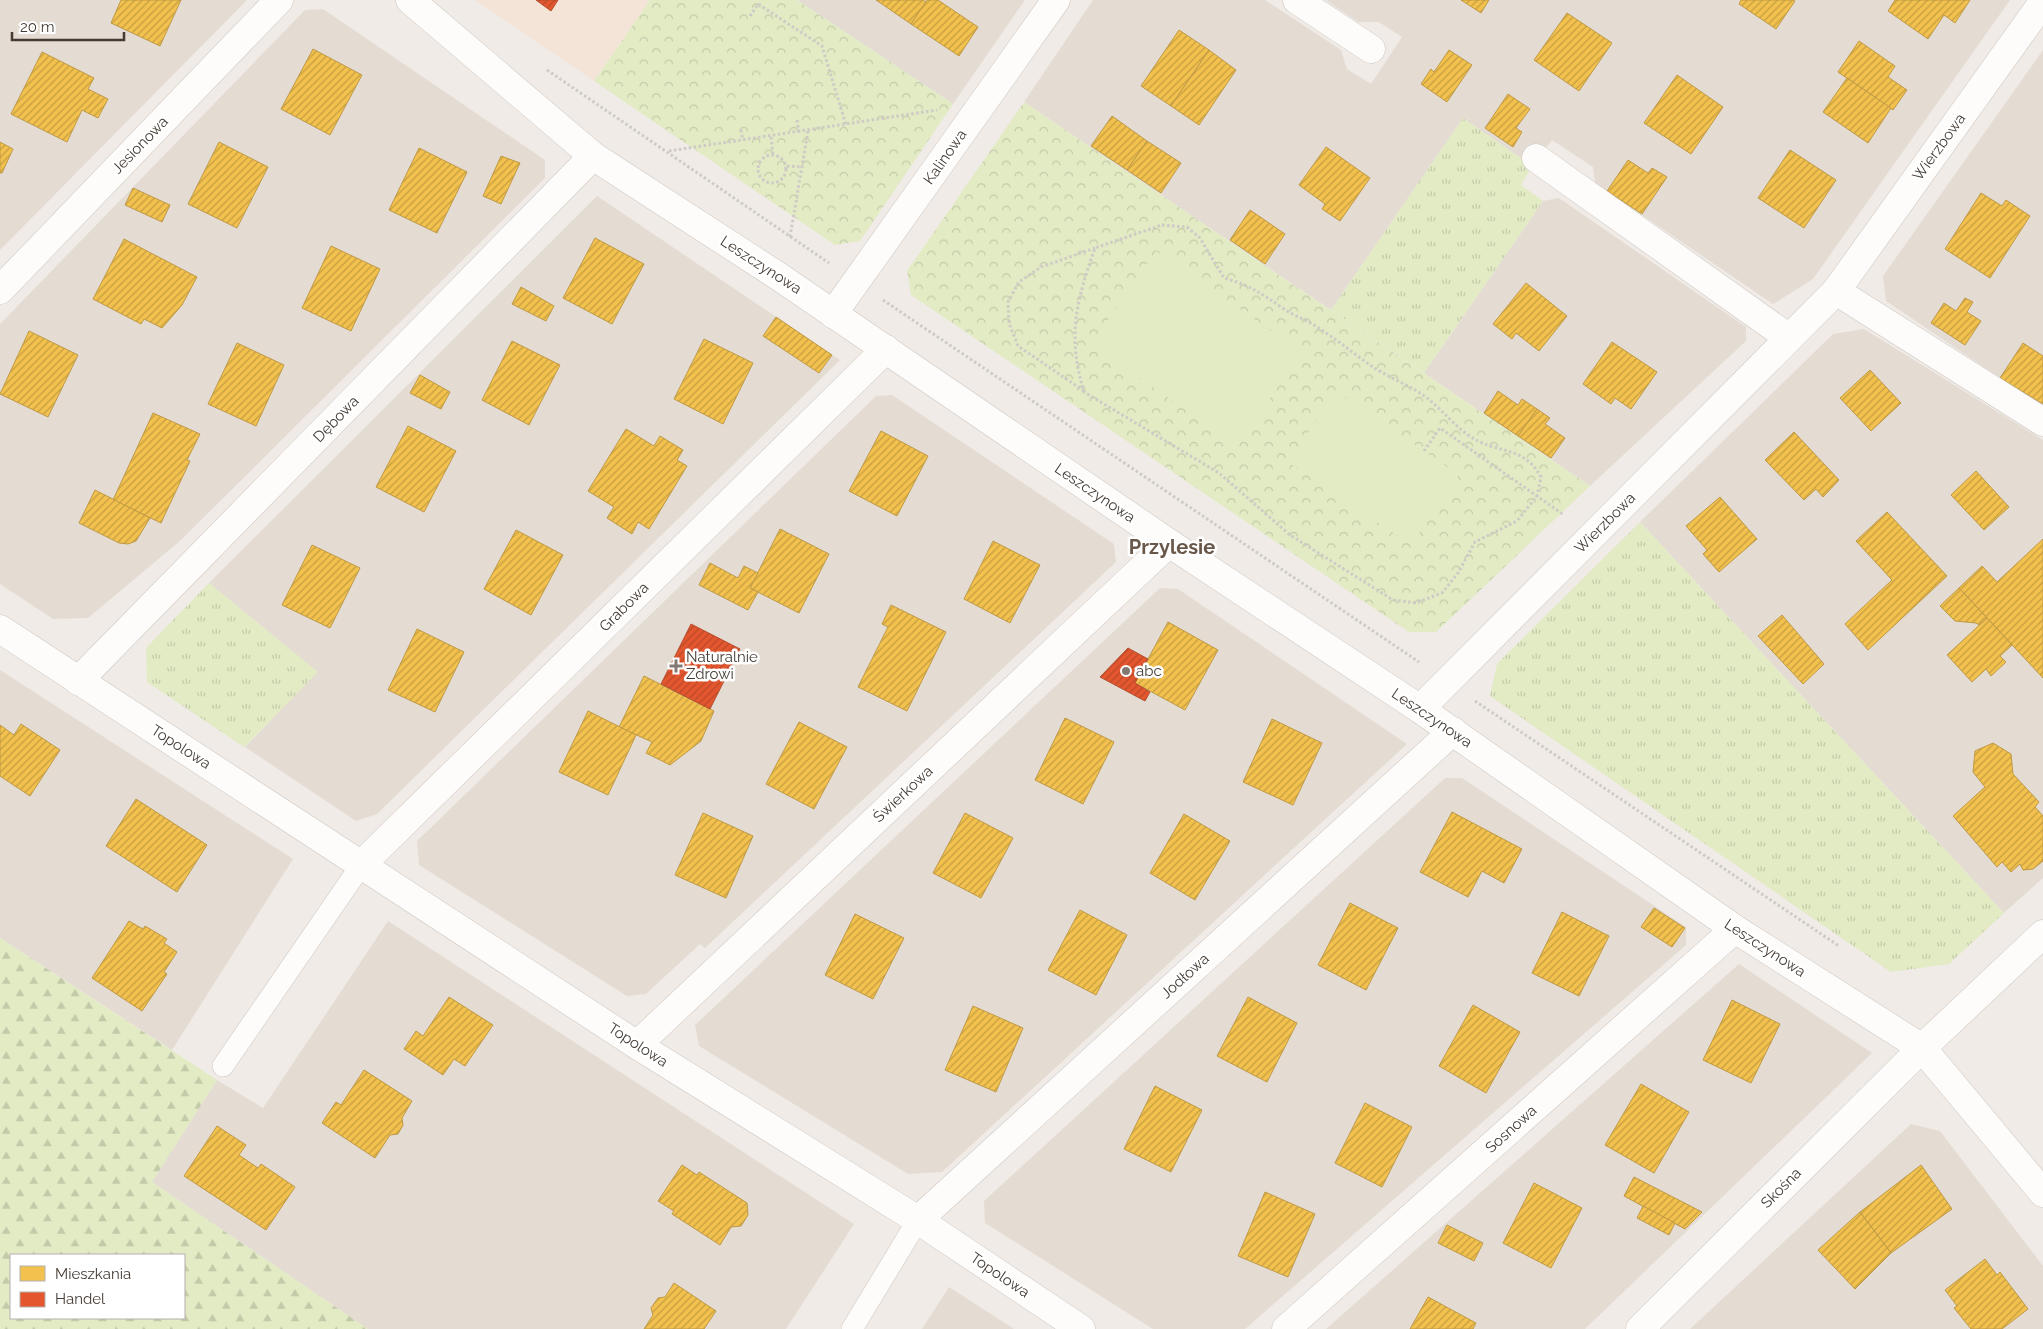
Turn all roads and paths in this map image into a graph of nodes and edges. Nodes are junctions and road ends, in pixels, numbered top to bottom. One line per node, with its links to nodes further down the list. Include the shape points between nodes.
1 (279, 0): 26 (street, Jesionowa)
2 (410, 0): 19 (street, Leszczynowa)
3 (1056, 0): 29 (street, Kalinowa)
4 (1297, 0): 7 (street)
5 (2043, 2): 27 (street, Wierzbowa)
6 (750, 16): 11 (path, via 758,4 822,46)
7 (1372, 49)
8 (540, 65): 17 (path)
9 (938, 110): 11 (path)
10 (797, 120): 14 (path)
11 (846, 125): 13 (path)
12 (741, 130): 16 (path)
13 (808, 131): 14 (path); 22 (path)
14 (798, 133): 15 (path)
15 (771, 137): 16 (path); 18 (path)
16 (743, 140): 17 (path)
17 (668, 151): 23 (path)
18 (773, 154): 21 (path, via 782,158); 21 (path, via 758,163 757,172 762,180 770,184 780,181 786,175)
19 (593, 156): 29 (street, Leszczynowa); 40 (street, Dębowa)
20 (1536, 158): 30 (street)
21 (786, 166): 22 (path)
22 (802, 168): 23 (path)
23 (790, 237): 25 (path)
24 (1095, 248): 32 (path, via 1081,287 1074,332 1077,366); 32 (path, via 1040,267 1019,282 1008,302 1009,324 1018,346); 35 (path, via 1162,225 1187,227 1200,238 1224,278 1261,291 1285,310 1316,326 1374,367 1426,398 1475,440 1494,449 1518,453 1535,466 1541,477)
25 (836, 268)
26 (0, 290)
27 (1836, 291): 30 (street, Wierzbowa); 33 (street)
28 (876, 295): 39 (path)
29 (833, 314): 31 (street, Leszczynowa)
30 (1789, 338): 42 (street, Wierzbowa)
31 (886, 349): 37 (street, Leszczynowa); 44 (street, Grabowa)
32 (1084, 392): 35 (path, via 1219,472 1290,536 1393,600 1416,603 1442,593 1458,573 1475,542 1516,521)
33 (2043, 422)
34 (1424, 452): 35 (path, via 1440,428)
35 (1537, 496): 36 (path)
36 (1569, 519)
37 (1169, 543): 42 (street, Leszczynowa); 48 (street, Świerkowa)
38 (0, 630): 40 (street, Topolowa)
39 (1421, 664)
40 (78, 680): 44 (street, Topolowa)
41 (1474, 700): 47 (path)
42 (1420, 709): 43 (street, Leszczynowa)
43 (1453, 732): 45 (street, Leszczynowa); 52 (street, Jodłowa)
44 (362, 864): 48 (street, Topolowa); 50 (lane)
45 (1735, 929): 49 (street, Leszczynowa); 55 (street, Sosnowa)
46 (2043, 934): 49 (street, Skośna)
47 (1839, 946)
48 (637, 1045): 52 (street, Topolowa)
49 (1922, 1048): 51 (street); 56 (street, Skośna)
50 (223, 1066)
51 (2043, 1193)
52 (918, 1220): 53 (lane); 54 (street, Topolowa)
53 (852, 1329)
54 (1081, 1329)
55 (1286, 1329)
56 (1640, 1329)

